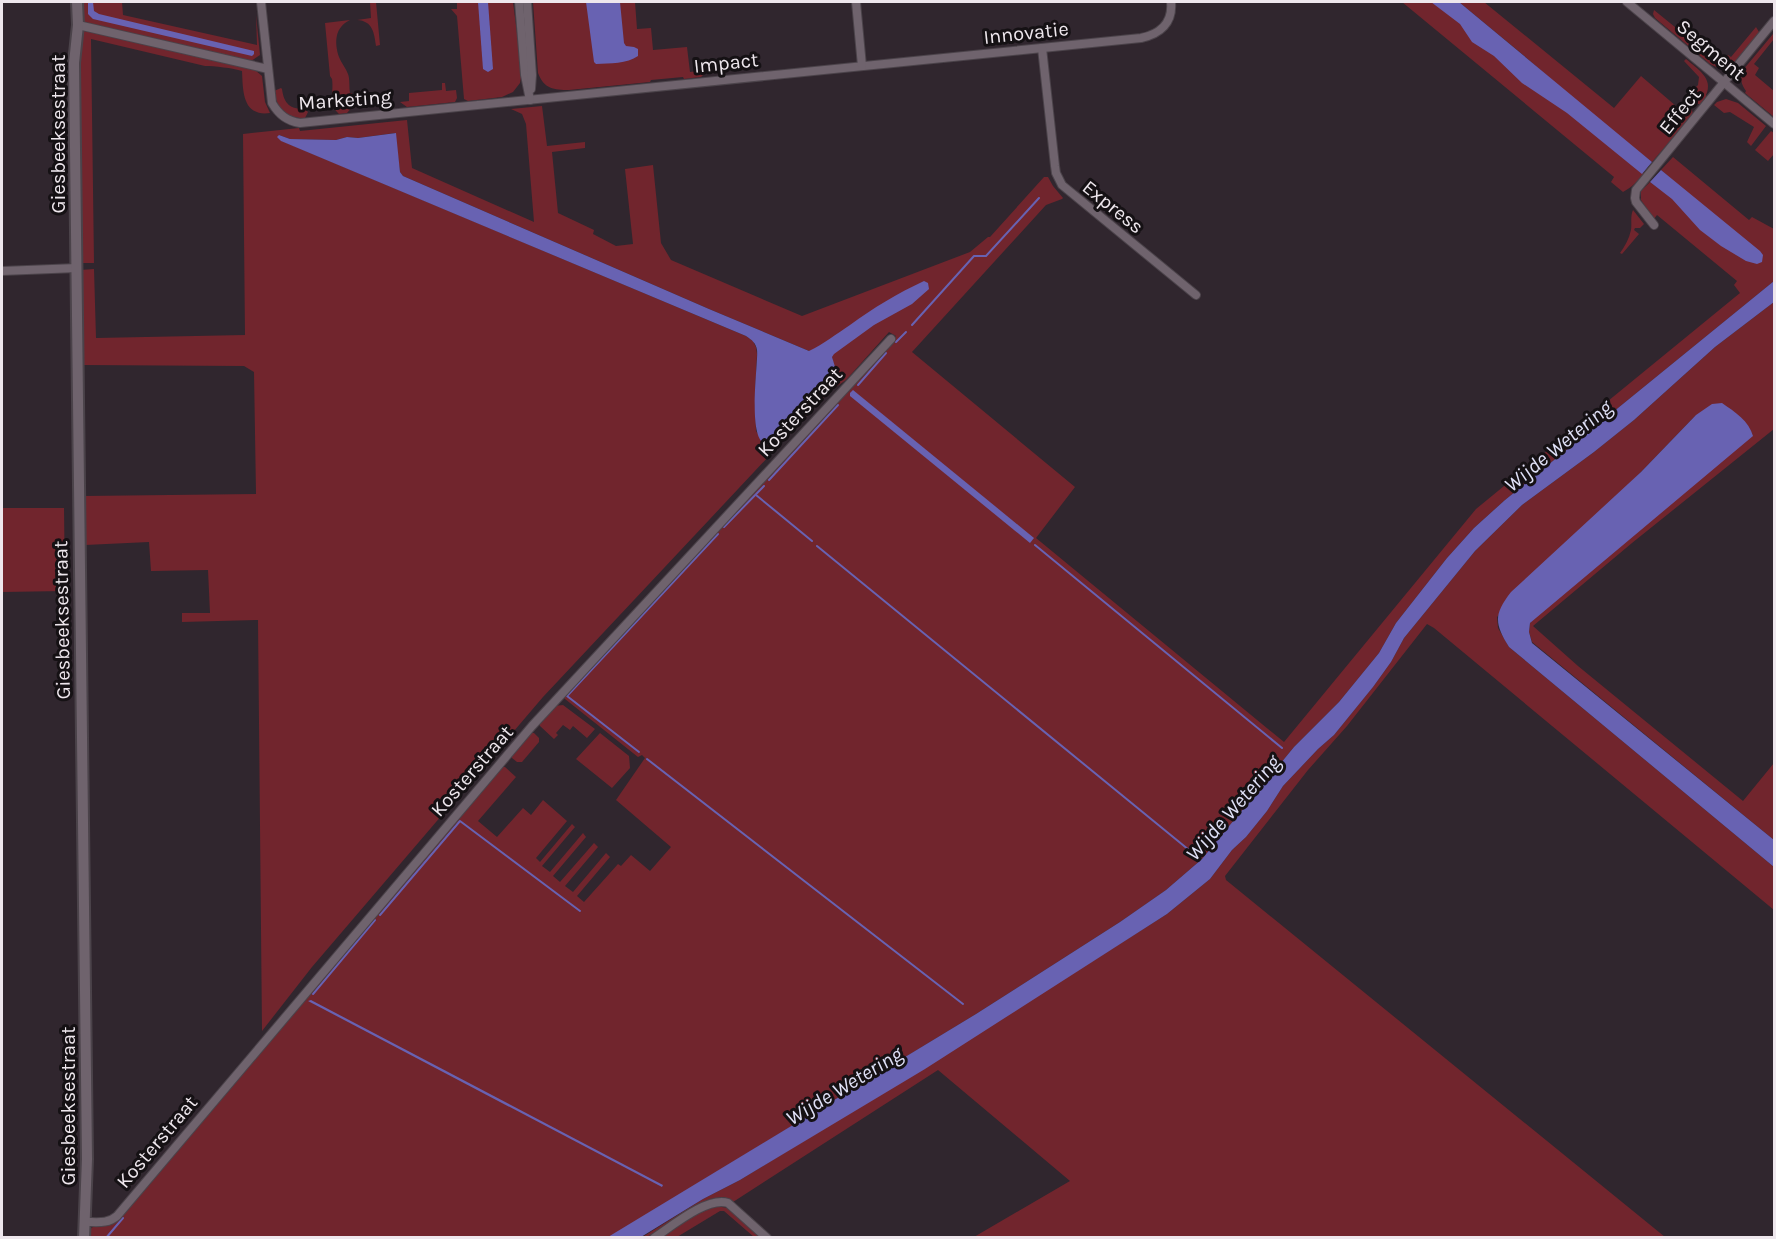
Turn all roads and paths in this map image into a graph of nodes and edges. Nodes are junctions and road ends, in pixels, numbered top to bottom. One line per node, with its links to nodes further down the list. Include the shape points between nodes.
1 (77, 2): 9 (street, Giesbeeksestraat)
2 (261, 2): 12 (street, Marketing)
3 (519, 2): 14 (street)
4 (527, 2): 14 (street)
5 (856, 2): 11 (street)
6 (1171, 2): 10 (street, Innovatie, via 1168,21 1152,35)
7 (1627, 2): 13 (street, Segment)
8 (1774, 21): 13 (street, Effect)
9 (78, 25): 12 (street); 17 (street, Giesbeeksestraat, via 74,63)
10 (1042, 48): 11 (street, Innovatie); 19 (street, Express, via 1056,173 1062,185)
11 (862, 66): 14 (street, Impact)
12 (268, 69): 14 (street, Marketing, via 275,108 287,120 300,123)
13 (1725, 82): 15 (street, Segment); 16 (street, Effect, via 1635,193 1636,202)
14 (530, 100)
15 (1774, 124)
16 (1654, 225)
17 (76, 268): 18 (street); 21 (street, Giesbeeksestraat)
18 (2, 271)
19 (1196, 295)
20 (891, 339): 21 (street, Kosterstraat, via 518,742 117,1215 104,1222)
21 (86, 1222): 22 (street, Giesbeeksestraat)
22 (84, 1238)
23 (654, 1238): 24 (street, via 709,1204 723,1202 729,1203)
24 (767, 1238)

